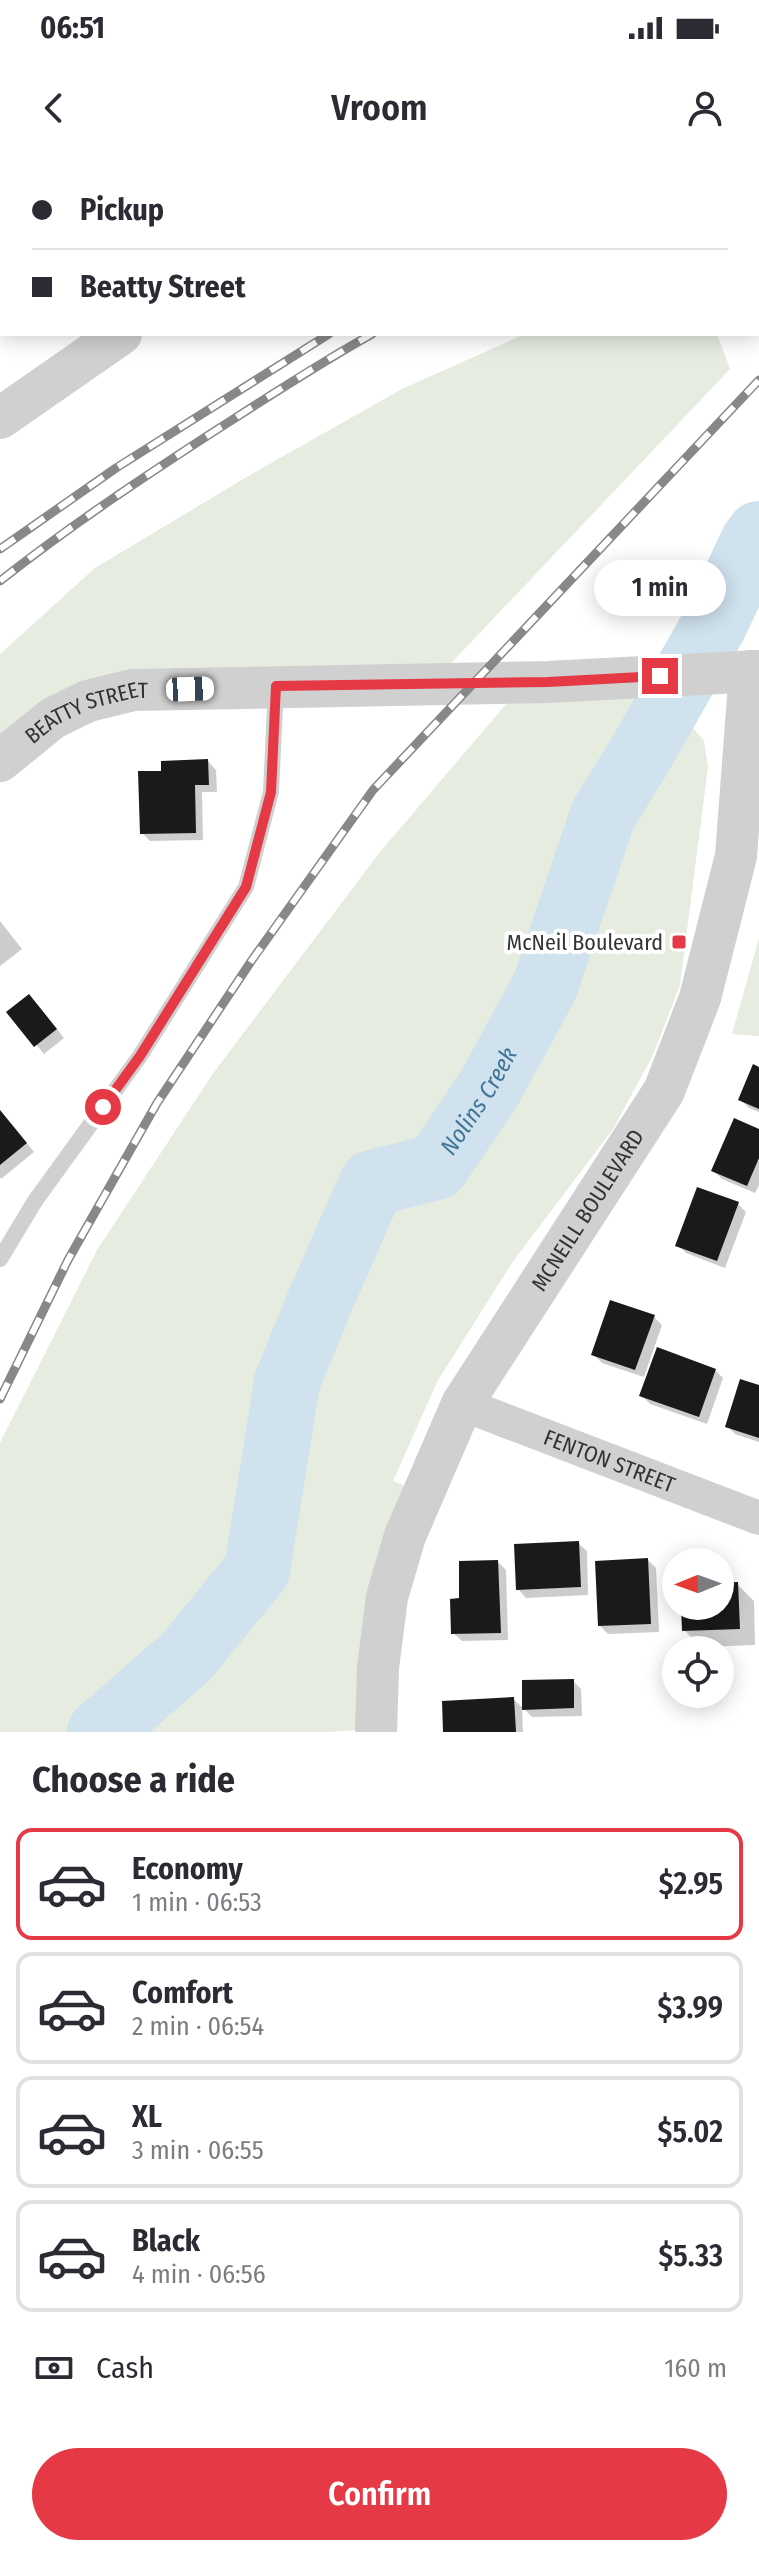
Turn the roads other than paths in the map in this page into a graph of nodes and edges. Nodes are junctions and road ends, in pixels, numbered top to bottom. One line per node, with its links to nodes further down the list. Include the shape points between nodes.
1 (118, 336): 2 (street)
2 (0, 418)
3 (742, 672): 4 (street, BEATTY STREET, via 548,682); 7 (street, MCNEILL BOULEVARD, via 736,856 700,998 664,1091)
4 (276, 686): 5 (street, BEATTY STREET, via 133,690 88,701 53,718); 6 (lane, via 271,792 246,887 140,1056 35,1201)
5 (0, 761)
6 (0, 1259)
7 (462, 1404): 8 (street, FENTON STREET); 9 (street, MCNEILL BOULEVARD, via 405,1536 387,1597)
8 (759, 1518)
9 (376, 1732)

